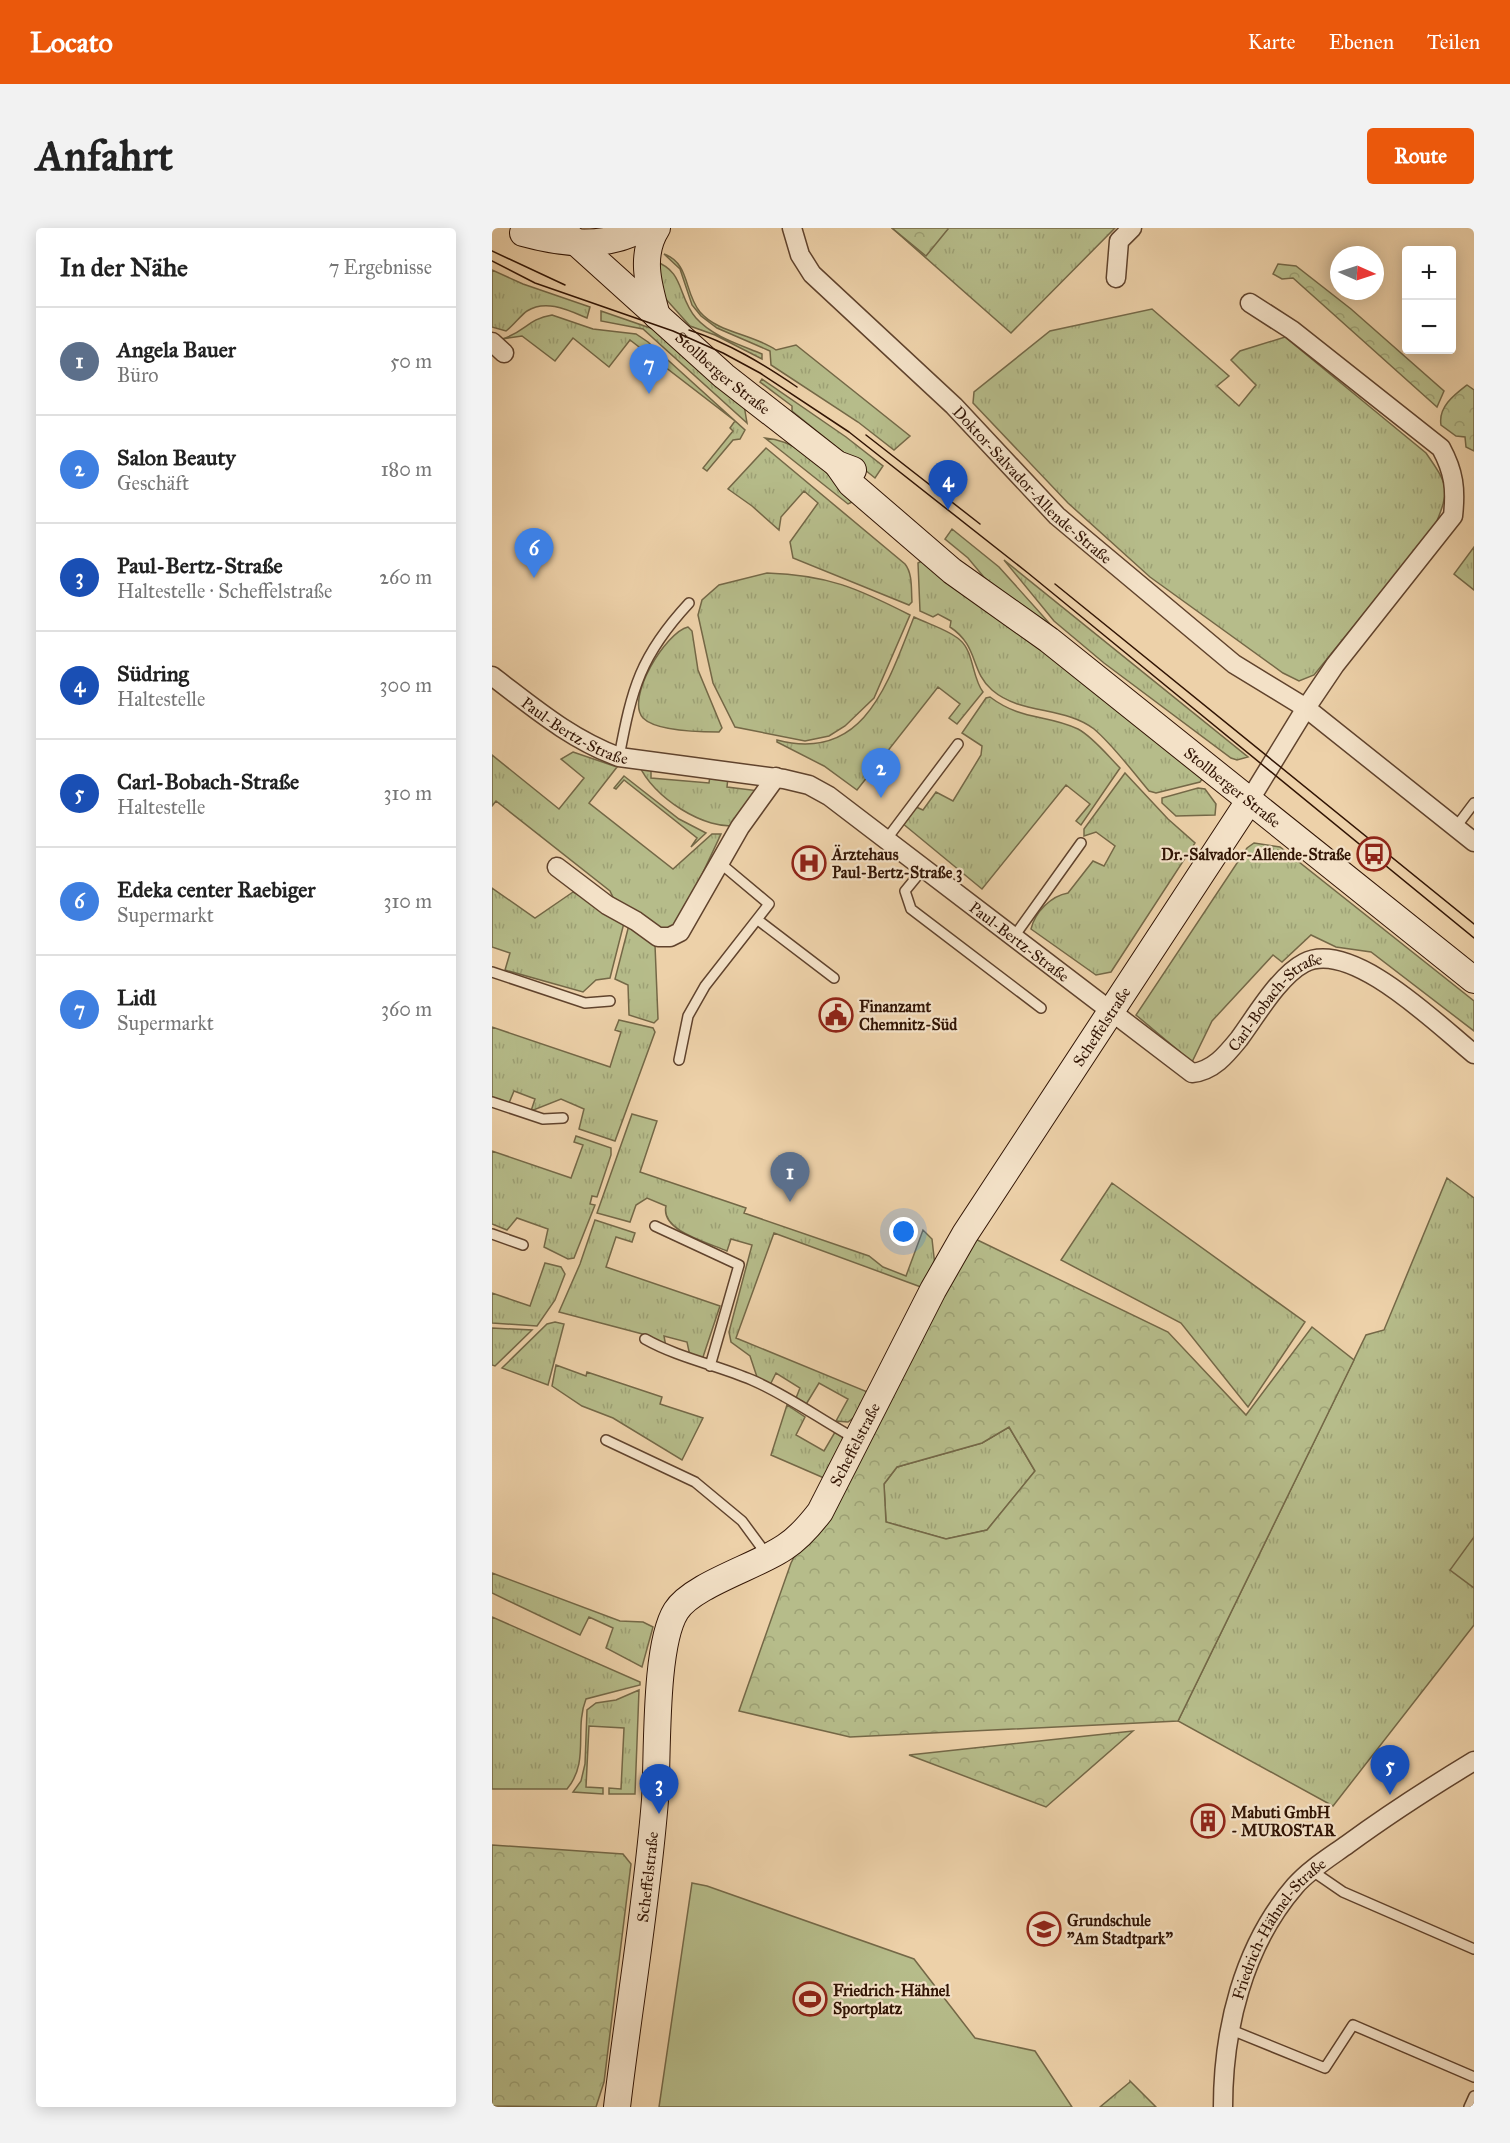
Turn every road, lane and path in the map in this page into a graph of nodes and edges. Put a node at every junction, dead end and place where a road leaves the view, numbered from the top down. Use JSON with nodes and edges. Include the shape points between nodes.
{"nodes":[{"id":1,"x":642,"y":228,"type":"edge"},
{"id":2,"x":657,"y":228,"type":"edge"},
{"id":3,"x":792,"y":228,"type":"edge"},
{"id":4,"x":1132,"y":228,"type":"edge"},
{"id":5,"x":518,"y":230,"type":"edge"},
{"id":6,"x":576,"y":240,"type":"edge"},
{"id":7,"x":1116,"y":278,"type":"dead end"},
{"id":8,"x":1250,"y":303,"type":"dead end"},
{"id":9,"x":657,"y":316,"type":"junction"},
{"id":10,"x":689,"y":603,"type":"dead end"},
{"id":11,"x":492,"y":676,"type":"edge"},
{"id":12,"x":1306,"y":708,"type":"junction"},
{"id":13,"x":958,"y":744,"type":"dead end"},
{"id":14,"x":619,"y":757,"type":"junction"},
{"id":15,"x":776,"y":777,"type":"junction"},
{"id":16,"x":1249,"y":801,"type":"junction"},
{"id":17,"x":1474,"y":803,"type":"edge"},
{"id":18,"x":1456,"y":827,"type":"junction"},
{"id":19,"x":886,"y":840,"type":"junction"},
{"id":20,"x":1474,"y":842,"type":"edge"},
{"id":21,"x":1081,"y":843,"type":"dead end"},
{"id":22,"x":720,"y":863,"type":"junction"},
{"id":23,"x":557,"y":867,"type":"dead end"},
{"id":24,"x":922,"y":868,"type":"junction"},
{"id":25,"x":758,"y":920,"type":"junction"},
{"id":26,"x":1013,"y":938,"type":"junction"},
{"id":27,"x":492,"y":972,"type":"edge"},
{"id":28,"x":834,"y":978,"type":"dead end"},
{"id":29,"x":1474,"y":980,"type":"edge"},
{"id":30,"x":610,"y":1001,"type":"dead end"},
{"id":31,"x":1041,"y":1008,"type":"dead end"},
{"id":32,"x":1111,"y":1012,"type":"junction"},
{"id":33,"x":1474,"y":1054,"type":"edge"},
{"id":34,"x":679,"y":1060,"type":"dead end"},
{"id":35,"x":492,"y":1102,"type":"edge"},
{"id":36,"x":563,"y":1118,"type":"dead end"},
{"id":37,"x":656,"y":1226,"type":"dead end"},
{"id":38,"x":492,"y":1234,"type":"edge"},
{"id":39,"x":523,"y":1245,"type":"dead end"},
{"id":40,"x":645,"y":1339,"type":"dead end"},
{"id":41,"x":710,"y":1366,"type":"junction"},
{"id":42,"x":857,"y":1439,"type":"junction"},
{"id":43,"x":606,"y":1440,"type":"dead end"},
{"id":44,"x":769,"y":1557,"type":"junction"},
{"id":45,"x":1474,"y":1761,"type":"edge"},
{"id":46,"x":1311,"y":1870,"type":"junction"},
{"id":47,"x":1474,"y":1949,"type":"edge"},
{"id":48,"x":1229,"y":2030,"type":"junction"},
{"id":49,"x":1474,"y":2077,"type":"edge"},
{"id":50,"x":1474,"y":2096,"type":"edge"},
{"id":51,"x":617,"y":2107,"type":"edge"},
{"id":52,"x":1223,"y":2107,"type":"edge"},
{"id":53,"x":1469,"y":2107,"type":"edge"}],
"edges":[{"from":1,"to":6,"type":"main road","via":[[608,241]]},
{"from":2,"to":9,"type":"main road","via":[[647,248],[647,267]]},
{"from":3,"to":12,"type":"street","name":"Doktor-Salvador-Allende-Straße","via":[[800,255],[812,274],[954,406],[1057,516],[1234,664]]},
{"from":4,"to":7,"type":"street","via":[[1119,241]]},
{"from":5,"to":6,"type":"main road","via":[[561,242]]},
{"from":6,"to":9,"type":"main road","name":"Stollberger Straße"},
{"from":8,"to":12,"type":"street","via":[[1292,330],[1441,448],[1452,467],[1456,489],[1453,516],[1335,665]]},
{"from":9,"to":16,"type":"main road","name":"Stollberger Straße","via":[[724,376],[837,464],[851,484],[952,571],[1049,640]]},
{"from":10,"to":14,"type":"lane","via":[[666,628],[644,662],[628,707]]},
{"from":11,"to":14,"type":"street","name":"Paul-Bertz-Straße","via":[[564,731]]},
{"from":12,"to":16,"type":"street"},
{"from":12,"to":18,"type":"street","name":"Doktor-Salvador-Allende-Straße"},
{"from":13,"to":19,"type":"lane"},
{"from":14,"to":15,"type":"street","name":"Paul-Bertz-Straße"},
{"from":15,"to":19,"type":"street","name":"Paul-Bertz-Straße","via":[[829,796]]},
{"from":15,"to":22,"type":"street"},
{"from":16,"to":29,"type":"main road","name":"Stollberger Straße"},
{"from":16,"to":32,"type":"main road","name":"Scheffelstraße"},
{"from":17,"to":18,"type":"lane"},
{"from":18,"to":20,"type":"street","name":"Doktor-Salvador-Allende-Straße"},
{"from":19,"to":24,"type":"street","name":"Paul-Bertz-Straße"},
{"from":21,"to":26,"type":"lane"},
{"from":22,"to":23,"type":"street","via":[[680,932],[658,938]]},
{"from":22,"to":25,"type":"lane","via":[[769,904]]},
{"from":24,"to":26,"type":"street","name":"Paul-Bertz-Straße"},
{"from":24,"to":31,"type":"lane","via":[[905,891],[911,909]]},
{"from":25,"to":28,"type":"lane"},
{"from":25,"to":34,"type":"lane","via":[[705,986],[688,1016]]},
{"from":26,"to":32,"type":"street","name":"Paul-Bertz-Straße"},
{"from":27,"to":30,"type":"lane","via":[[585,1003]]},
{"from":32,"to":33,"type":"street","name":"Carl-Bobach-Straße","via":[[1192,1073],[1202,1072],[1230,1050],[1287,975],[1319,957],[1346,960],[1370,972]]},
{"from":32,"to":42,"type":"main road","name":"Scheffelstraße","via":[[965,1234]]},
{"from":35,"to":36,"type":"lane","via":[[543,1119]]},
{"from":37,"to":41,"type":"lane","via":[[739,1264]]},
{"from":38,"to":39,"type":"lane"},
{"from":40,"to":41,"type":"lane"},
{"from":41,"to":42,"type":"lane","via":[[779,1393]]},
{"from":42,"to":44,"type":"main road","name":"Scheffelstraße","via":[[820,1512],[805,1531]]},
{"from":43,"to":44,"type":"lane","via":[[695,1482],[742,1521]]},
{"from":44,"to":51,"type":"main road","name":"Scheffelstraße","via":[[690,1597],[676,1610],[666,1637],[653,1813]]},
{"from":45,"to":46,"type":"street","name":"Friedrich-Hähnel-Straße"},
{"from":46,"to":47,"type":"lane","via":[[1343,1892]]},
{"from":46,"to":48,"type":"street","name":"Friedrich-Hähnel-Straße","via":[[1267,1928],[1238,1991]]},
{"from":48,"to":49,"type":"lane","via":[[1325,2068],[1353,2025]]},
{"from":48,"to":52,"type":"street","name":"Friedrich-Hähnel-Straße"},
{"from":50,"to":53,"type":"lane"}]}
